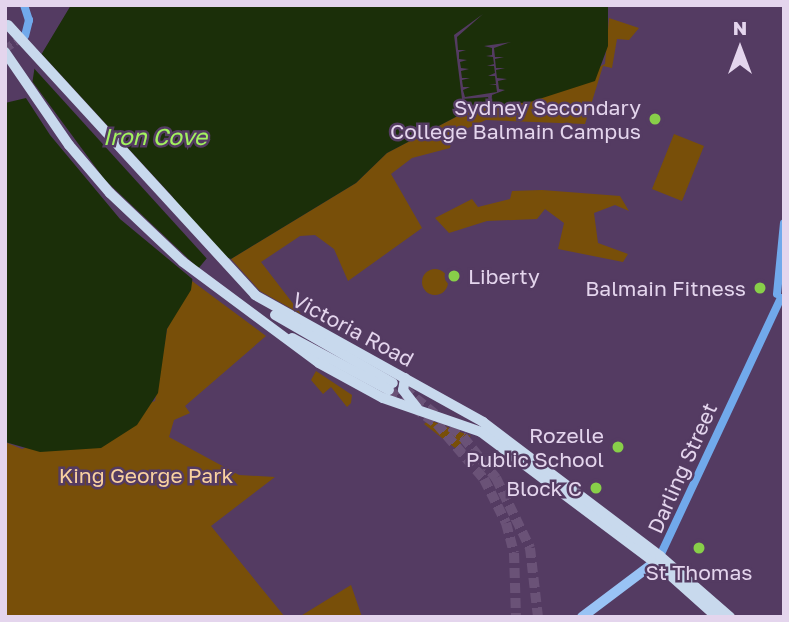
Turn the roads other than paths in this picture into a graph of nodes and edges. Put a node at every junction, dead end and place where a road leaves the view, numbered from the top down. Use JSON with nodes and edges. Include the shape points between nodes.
{"nodes":[{"id":1,"x":24,"y":5,"type":"edge"},
{"id":2,"x":7,"y":24,"type":"edge"},
{"id":3,"x":25,"y":36,"type":"dead end"},
{"id":4,"x":5,"y":52,"type":"edge"},
{"id":5,"x":784,"y":223,"type":"edge"},
{"id":6,"x":256,"y":296,"type":"junction"},
{"id":7,"x":779,"y":299,"type":"edge"},
{"id":8,"x":248,"y":309,"type":"junction"},
{"id":9,"x":405,"y":378,"type":"junction"},
{"id":10,"x":416,"y":408,"type":"junction"},
{"id":11,"x":552,"y":480,"type":"junction"},
{"id":12,"x":658,"y":559,"type":"junction"},
{"id":13,"x":582,"y":617,"type":"edge"},
{"id":14,"x":717,"y":617,"type":"edge"},
{"id":15,"x":730,"y":617,"type":"edge"}],
"edges":[{"from":1,"to":3,"type":"street","via":[[29,20]]},
{"from":2,"to":6,"type":"highway","name":"Victoria Road","bridge":true},
{"from":4,"to":8,"type":"highway","name":"Victoria Road","via":[[49,120],[110,193],[183,262]]},
{"from":5,"to":7,"type":"street","name":"Darling Street"},
{"from":6,"to":8,"type":"highway","via":[[301,334],[391,386]]},
{"from":6,"to":9,"type":"highway","name":"Victoria Road"},
{"from":7,"to":12,"type":"street","name":"Darling Street"},
{"from":8,"to":10,"type":"highway","name":"Victoria Road","via":[[318,363],[373,394]]},
{"from":9,"to":10,"type":"highway","via":[[403,390]]},
{"from":9,"to":11,"type":"highway","name":"Victoria Road","via":[[476,418]]},
{"from":10,"to":11,"type":"highway","name":"Victoria Road","via":[[472,426]]},
{"from":11,"to":12,"type":"highway","name":"Victoria Road"},
{"from":12,"to":13,"type":"main road","name":"Darling Street"},
{"from":12,"to":14,"type":"highway","name":"Victoria Road"},
{"from":12,"to":15,"type":"highway","name":"Victoria Road"}]}
